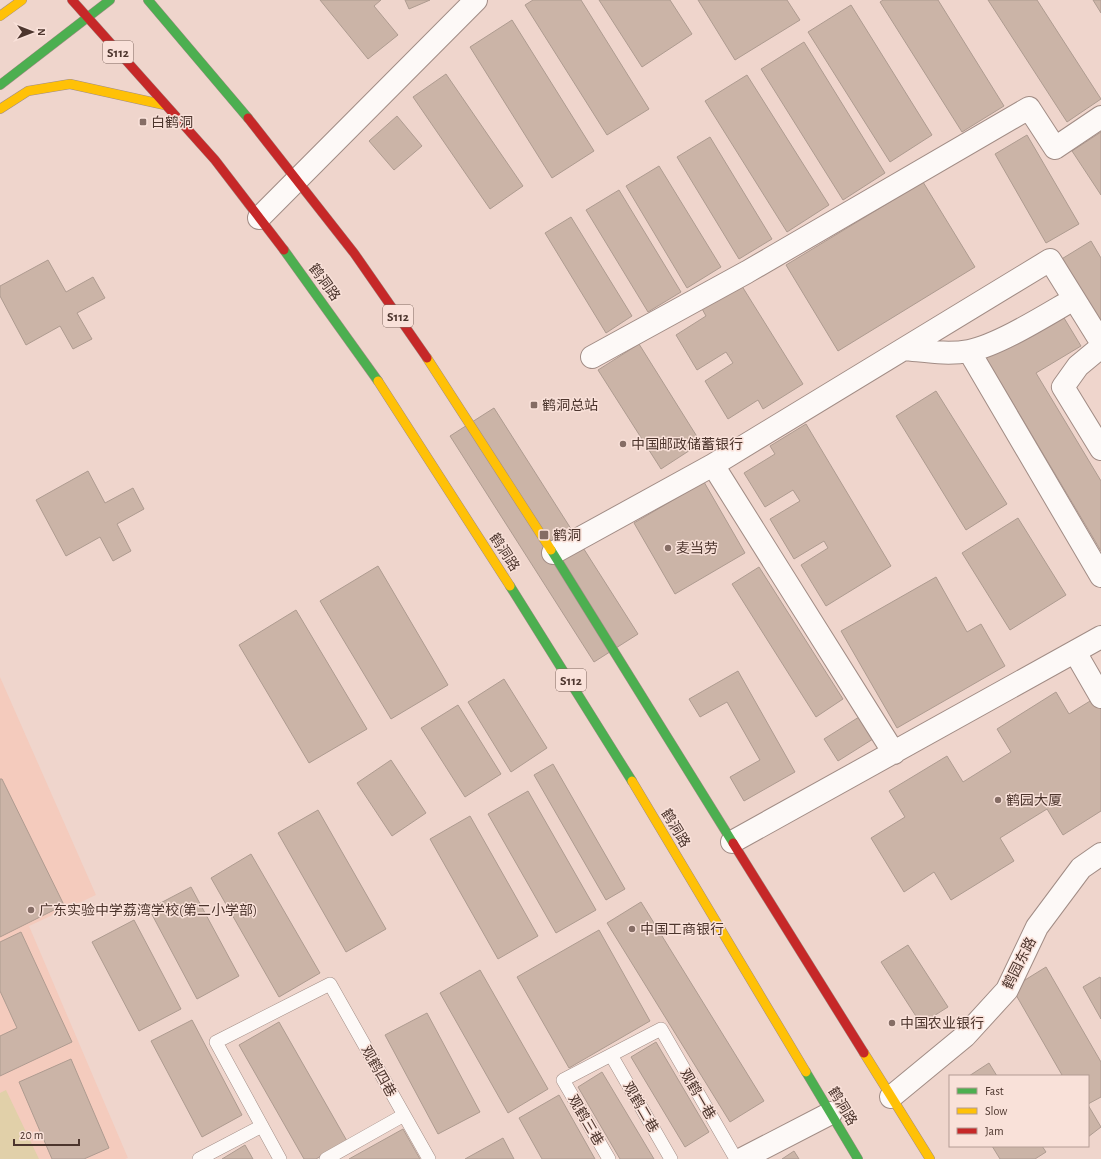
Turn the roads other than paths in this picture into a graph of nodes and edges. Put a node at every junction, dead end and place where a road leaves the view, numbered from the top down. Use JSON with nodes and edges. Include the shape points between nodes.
{"nodes":[{"id":1,"x":22,"y":0,"type":"edge"},
{"id":2,"x":72,"y":0,"type":"edge"},
{"id":3,"x":110,"y":0,"type":"edge"},
{"id":4,"x":148,"y":0,"type":"edge"},
{"id":5,"x":476,"y":0,"type":"edge"},
{"id":6,"x":0,"y":16,"type":"edge"},
{"id":7,"x":89,"y":18,"type":"junction"},
{"id":8,"x":0,"y":85,"type":"edge"},
{"id":9,"x":164,"y":105,"type":"junction"},
{"id":10,"x":0,"y":109,"type":"edge"},
{"id":11,"x":1101,"y":118,"type":"edge"},
{"id":12,"x":297,"y":181,"type":"junction"},
{"id":13,"x":259,"y":218,"type":"junction"},
{"id":14,"x":1074,"y":299,"type":"junction"},
{"id":15,"x":1101,"y":342,"type":"edge"},
{"id":16,"x":1101,"y":347,"type":"edge"},
{"id":17,"x":904,"y":349,"type":"junction"},
{"id":18,"x":970,"y":351,"type":"junction"},
{"id":19,"x":592,"y":357,"type":"dead end"},
{"id":20,"x":1101,"y":449,"type":"edge"},
{"id":21,"x":713,"y":465,"type":"junction"},
{"id":22,"x":553,"y":553,"type":"junction"},
{"id":23,"x":1101,"y":576,"type":"edge"},
{"id":24,"x":1101,"y":638,"type":"edge"},
{"id":25,"x":1075,"y":652,"type":"junction"},
{"id":26,"x":1101,"y":697,"type":"edge"},
{"id":27,"x":894,"y":752,"type":"junction"},
{"id":28,"x":732,"y":842,"type":"junction"},
{"id":29,"x":1101,"y":854,"type":"edge"},
{"id":30,"x":611,"y":1055,"type":"junction"},
{"id":31,"x":892,"y":1097,"type":"junction"},
{"id":32,"x":831,"y":1113,"type":"junction"},
{"id":33,"x":404,"y":1115,"type":"junction"},
{"id":34,"x":262,"y":1126,"type":"junction"},
{"id":35,"x":199,"y":1159,"type":"edge"},
{"id":36,"x":280,"y":1159,"type":"edge"},
{"id":37,"x":326,"y":1159,"type":"edge"},
{"id":38,"x":429,"y":1159,"type":"edge"},
{"id":39,"x":609,"y":1159,"type":"edge"},
{"id":40,"x":671,"y":1159,"type":"edge"},
{"id":41,"x":736,"y":1159,"type":"edge"},
{"id":42,"x":742,"y":1159,"type":"edge"},
{"id":43,"x":858,"y":1159,"type":"edge"},
{"id":44,"x":930,"y":1159,"type":"edge"}],
"edges":[{"from":1,"to":6,"type":"main road"},
{"from":2,"to":7,"type":"main road","name":"鹤洞路","number":"S112"},
{"from":3,"to":7,"type":"main road"},
{"from":4,"to":12,"type":"main road","number":"S112","via":[[213,75]]},
{"from":5,"to":12,"type":"street"},
{"from":7,"to":8,"type":"main road"},
{"from":7,"to":9,"type":"main road","name":"鹤洞路","number":"S112"},
{"from":9,"to":10,"type":"main road","via":[[70,84],[28,91]]},
{"from":9,"to":13,"type":"main road","name":"鹤洞路","number":"S112","via":[[215,160]]},
{"from":11,"to":19,"type":"street","via":[[1055,148],[1029,108],[747,272]]},
{"from":12,"to":13,"type":"street"},
{"from":12,"to":22,"type":"main road","number":"S112","via":[[381,292],[464,414]]},
{"from":13,"to":32,"type":"main road","name":"鹤洞路","number":"S112","via":[[372,372],[524,607],[597,722]]},
{"from":14,"to":15,"type":"street"},
{"from":14,"to":17,"type":"street","via":[[1050,260]]},
{"from":14,"to":18,"type":"street","via":[[993,343]]},
{"from":16,"to":20,"type":"street","via":[[1078,366],[1063,388]]},
{"from":17,"to":18,"type":"street","via":[[942,353]]},
{"from":17,"to":21,"type":"street"},
{"from":18,"to":23,"type":"street"},
{"from":21,"to":22,"type":"street"},
{"from":21,"to":27,"type":"street"},
{"from":22,"to":28,"type":"main road","number":"S112"},
{"from":24,"to":25,"type":"street"},
{"from":25,"to":26,"type":"street"},
{"from":25,"to":27,"type":"street"},
{"from":27,"to":28,"type":"street"},
{"from":28,"to":31,"type":"main road","number":"S112"},
{"from":29,"to":31,"type":"street","name":"鹤园东路","via":[[1082,868],[1037,927],[1007,990],[965,1036]]},
{"from":30,"to":39,"type":"lane","name":"观鹤三巷","via":[[563,1080]]},
{"from":30,"to":40,"type":"lane","name":"观鹤二巷"},
{"from":30,"to":41,"type":"lane","name":"观鹤一巷","via":[[661,1029]]},
{"from":31,"to":44,"type":"main road","number":"S112"},
{"from":32,"to":42,"type":"street"},
{"from":32,"to":43,"type":"main road","name":"鹤洞路","number":"S112"},
{"from":33,"to":34,"type":"lane","name":"观鹤四巷","via":[[330,984],[216,1042]]},
{"from":33,"to":37,"type":"lane"},
{"from":33,"to":38,"type":"lane","name":"观鹤四巷"},
{"from":34,"to":35,"type":"lane"},
{"from":34,"to":36,"type":"lane"}]}
